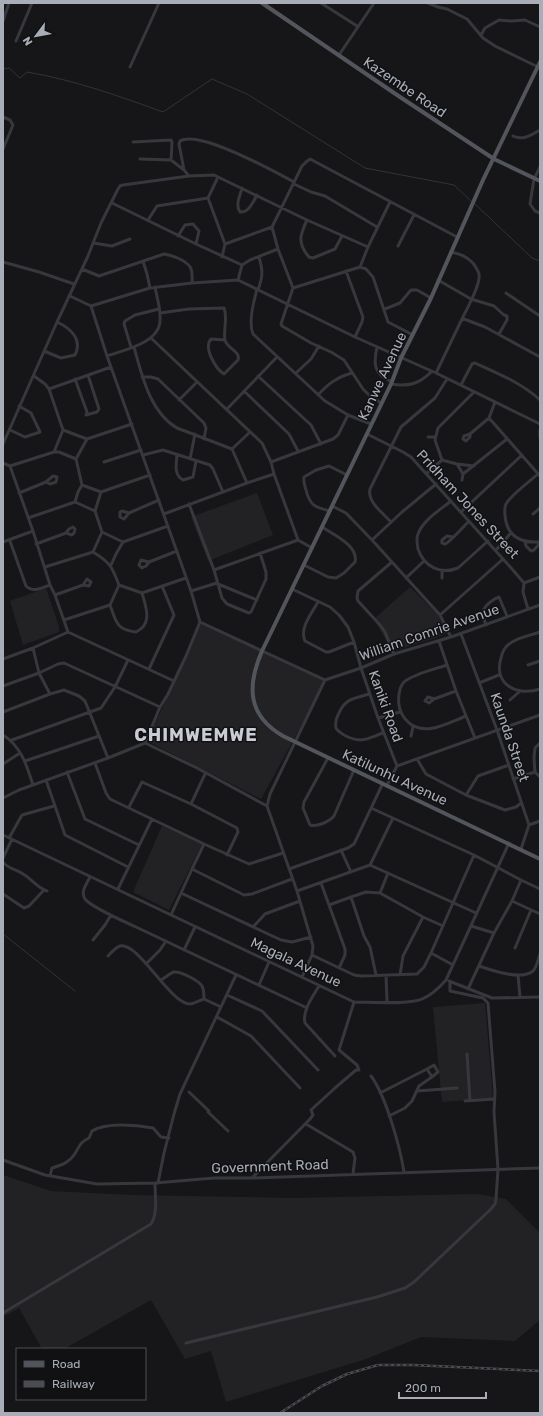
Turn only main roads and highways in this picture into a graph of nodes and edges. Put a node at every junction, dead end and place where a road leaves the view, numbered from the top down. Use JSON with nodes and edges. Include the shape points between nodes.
{"nodes":[{"id":1,"x":262,"y":3,"type":"edge"},
{"id":2,"x":540,"y":62,"type":"edge"},
{"id":3,"x":494,"y":159,"type":"junction"},
{"id":4,"x":540,"y":181,"type":"edge"},
{"id":5,"x":254,"y":702,"type":"joint"},
{"id":6,"x":540,"y":859,"type":"edge"}],
"edges":[{"from":1,"to":3,"type":"main road","name":"Kazembe Road"},
{"from":2,"to":3,"type":"main road","name":"Kanwe Avenue"},
{"from":3,"to":4,"type":"main road","name":"Kazembe Road"},
{"from":3,"to":5,"type":"main road","name":"Kanwe Avenue","via":[[367,434],[262,651],[254,673]]},
{"from":5,"to":6,"type":"main road","name":"Katilunhu Avenue","via":[[264,722],[295,743]]}]}
